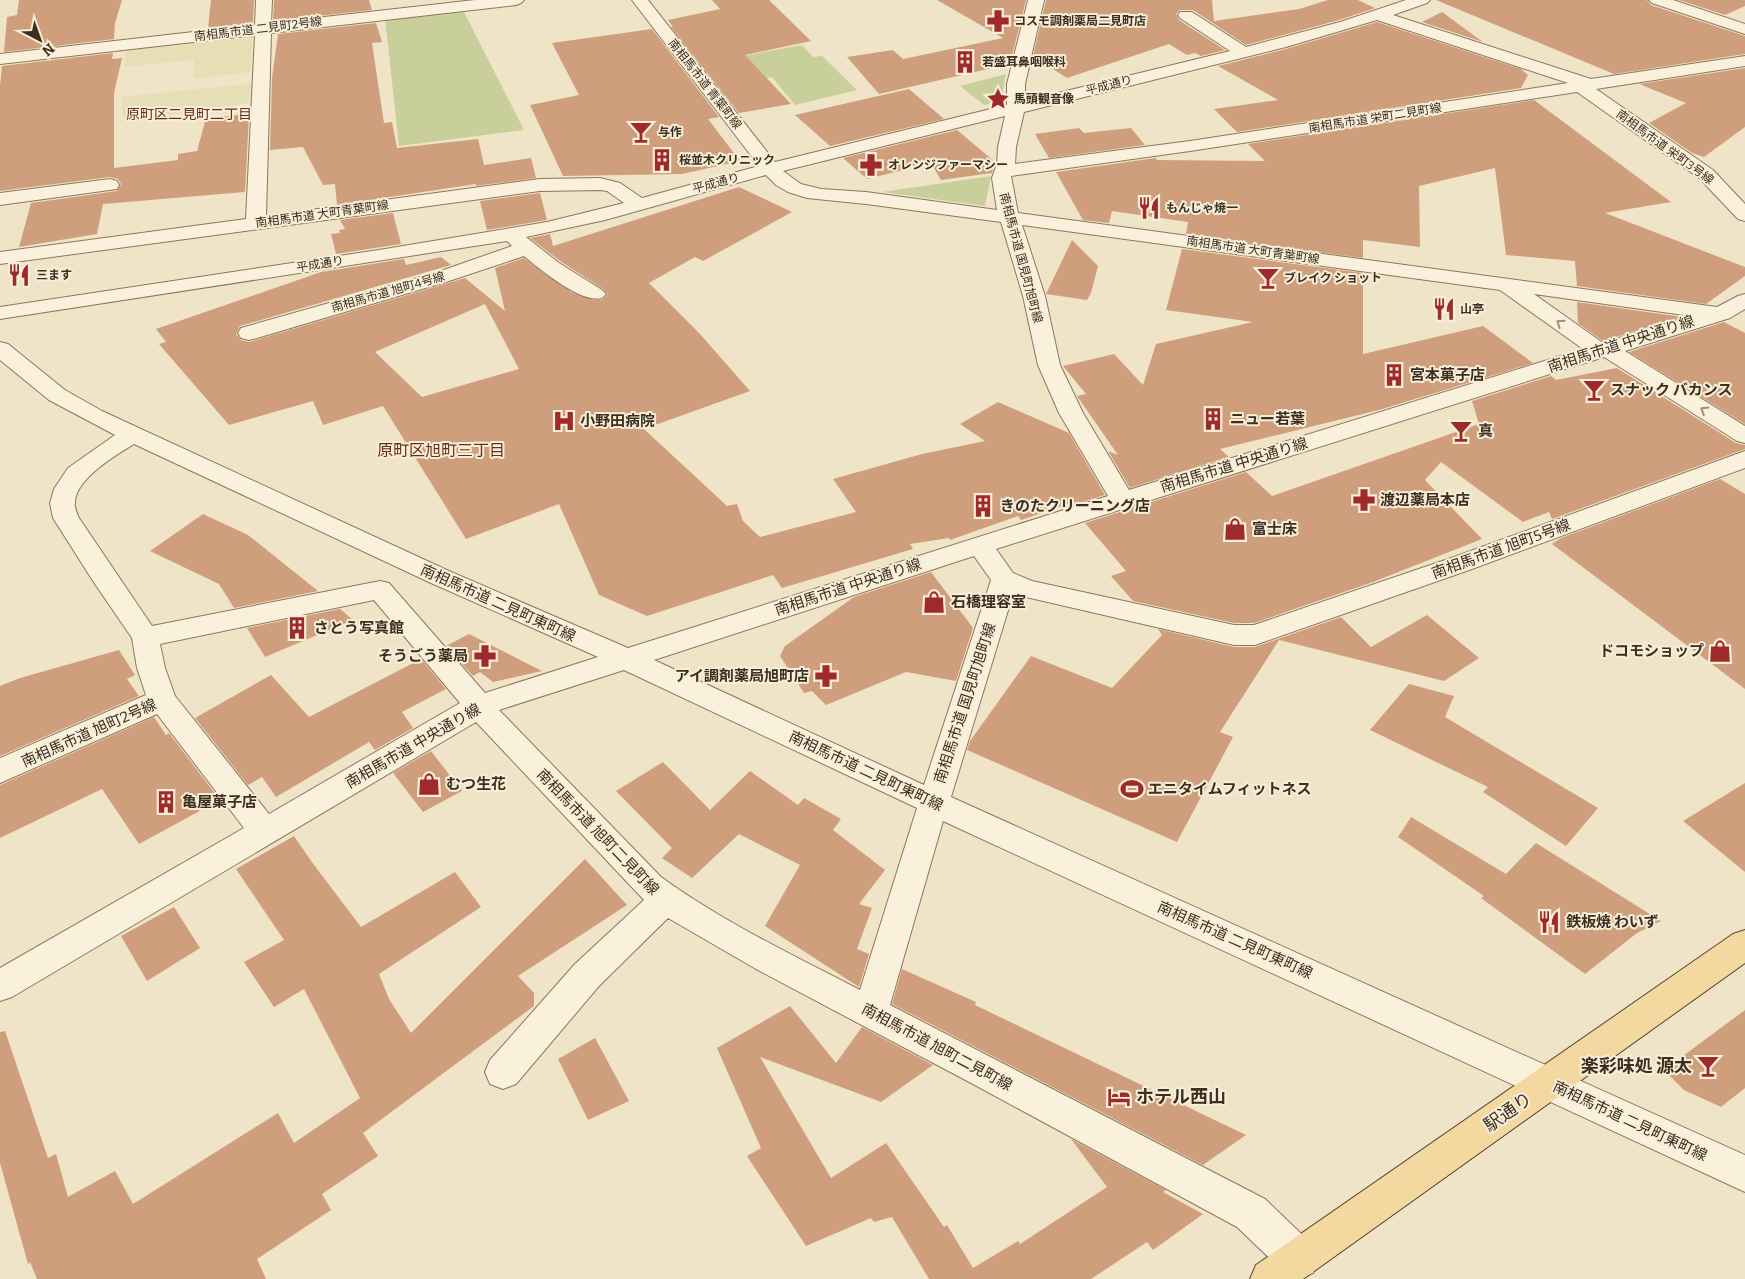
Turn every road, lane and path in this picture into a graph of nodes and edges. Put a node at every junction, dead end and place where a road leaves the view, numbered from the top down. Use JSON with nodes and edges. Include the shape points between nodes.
{"nodes":[{"id":1,"x":264,"y":0,"type":"edge"},
{"id":2,"x":516,"y":0,"type":"edge"},
{"id":3,"x":640,"y":0,"type":"edge"},
{"id":4,"x":1036,"y":0,"type":"edge"},
{"id":5,"x":1422,"y":0,"type":"edge"},
{"id":6,"x":1658,"y":0,"type":"edge"},
{"id":7,"x":1186,"y":14,"type":"dead end"},
{"id":8,"x":1378,"y":14,"type":"junction"},
{"id":9,"x":264,"y":28,"type":"junction"},
{"id":10,"x":1745,"y":28,"type":"edge"},
{"id":11,"x":1745,"y":44,"type":"edge"},
{"id":12,"x":1243,"y":53,"type":"junction"},
{"id":13,"x":0,"y":59,"type":"edge"},
{"id":14,"x":1745,"y":61,"type":"edge"},
{"id":15,"x":1719,"y":65,"type":"junction"},
{"id":16,"x":1690,"y":69,"type":"junction"},
{"id":17,"x":1745,"y":77,"type":"edge"},
{"id":18,"x":1584,"y":85,"type":"junction"},
{"id":19,"x":1016,"y":108,"type":"junction"},
{"id":20,"x":768,"y":169,"type":"junction"},
{"id":21,"x":1004,"y":171,"type":"junction"},
{"id":22,"x":110,"y":185,"type":"dead end"},
{"id":23,"x":0,"y":200,"type":"edge"},
{"id":24,"x":639,"y":204,"type":"junction"},
{"id":25,"x":1745,"y":215,"type":"edge"},
{"id":26,"x":1010,"y":218,"type":"junction"},
{"id":27,"x":256,"y":223,"type":"junction"},
{"id":28,"x":518,"y":242,"type":"junction"},
{"id":29,"x":0,"y":258,"type":"edge"},
{"id":30,"x":1505,"y":284,"type":"junction"},
{"id":31,"x":595,"y":294,"type":"dead end"},
{"id":32,"x":1745,"y":300,"type":"edge"},
{"id":33,"x":0,"y":313,"type":"edge"},
{"id":34,"x":1734,"y":314,"type":"edge"},
{"id":35,"x":249,"y":333,"type":"dead end"},
{"id":36,"x":0,"y":349,"type":"edge"},
{"id":37,"x":1603,"y":350,"type":"junction"},
{"id":38,"x":134,"y":434,"type":"junction"},
{"id":39,"x":1745,"y":436,"type":"edge"},
{"id":40,"x":1745,"y":459,"type":"edge"},
{"id":41,"x":1123,"y":500,"type":"junction"},
{"id":42,"x":980,"y":545,"type":"junction"},
{"id":43,"x":416,"y":566,"type":"junction"},
{"id":44,"x":1004,"y":579,"type":"junction"},
{"id":45,"x":380,"y":590,"type":"junction"},
{"id":46,"x":145,"y":636,"type":"junction"},
{"id":47,"x":627,"y":659,"type":"junction"},
{"id":48,"x":162,"y":700,"type":"junction"},
{"id":49,"x":478,"y":706,"type":"junction"},
{"id":50,"x":0,"y":771,"type":"edge"},
{"id":51,"x":934,"y":803,"type":"junction"},
{"id":52,"x":265,"y":832,"type":"junction"},
{"id":53,"x":666,"y":900,"type":"junction"},
{"id":54,"x":1745,"y":944,"type":"edge"},
{"id":55,"x":0,"y":986,"type":"edge"},
{"id":56,"x":871,"y":1012,"type":"junction"},
{"id":57,"x":503,"y":1072,"type":"dead end"},
{"id":58,"x":1549,"y":1083,"type":"junction"},
{"id":59,"x":1745,"y":1174,"type":"edge"},
{"id":60,"x":1298,"y":1259,"type":"junction"},
{"id":61,"x":1270,"y":1279,"type":"edge"}],
"edges":[{"from":1,"to":9,"type":"street"},
{"from":2,"to":9,"type":"street","name":"南相馬市道 二見町2号線"},
{"from":3,"to":20,"type":"street","name":"南相馬市道 青葉町線","via":[[763,158]]},
{"from":4,"to":19,"type":"street","name":"南相馬市道 国見町旭町線","via":[[1016,84]]},
{"from":5,"to":8,"type":"street","name":"平成通り"},
{"from":6,"to":10,"type":"street"},
{"from":7,"to":12,"type":"street"},
{"from":8,"to":12,"type":"street","name":"平成通り"},
{"from":8,"to":18,"type":"street"},
{"from":9,"to":13,"type":"street","name":"南相馬市道 二見町2号線"},
{"from":9,"to":27,"type":"street"},
{"from":11,"to":16,"type":"street"},
{"from":12,"to":19,"type":"street","name":"平成通り"},
{"from":14,"to":15,"type":"street","name":"南相馬市道 栄町二見町線"},
{"from":15,"to":16,"type":"street","name":"南相馬市道 栄町二見町線"},
{"from":15,"to":17,"type":"street"},
{"from":16,"to":18,"type":"street","name":"南相馬市道 栄町二見町線"},
{"from":18,"to":21,"type":"street","name":"南相馬市道 栄町二見町線","via":[[1198,145]]},
{"from":18,"to":25,"type":"street","name":"南相馬市道 栄町3号線","via":[[1706,174]]},
{"from":19,"to":20,"type":"street","name":"平成通り"},
{"from":19,"to":21,"type":"street","name":"南相馬市道 国見町旭町線"},
{"from":20,"to":24,"type":"street","name":"平成通り"},
{"from":20,"to":26,"type":"street","name":"南相馬市道 大町青葉町線","via":[[804,193],[866,198]]},
{"from":21,"to":26,"type":"street","name":"南相馬市道 国見町旭町線","via":[[1001,178]]},
{"from":22,"to":23,"type":"street"},
{"from":24,"to":27,"type":"street","name":"南相馬市道 大町青葉町線","via":[[613,187],[585,183],[555,184]]},
{"from":24,"to":28,"type":"street","name":"平成通り"},
{"from":26,"to":30,"type":"street","name":"南相馬市道 大町青葉町線"},
{"from":26,"to":41,"type":"street","name":"南相馬市道 国見町旭町線","via":[[1055,380],[1070,413]]},
{"from":27,"to":29,"type":"street","name":"南相馬市道 大町青葉町線"},
{"from":28,"to":31,"type":"street","via":[[567,279]]},
{"from":28,"to":33,"type":"street","name":"平成通り"},
{"from":28,"to":35,"type":"street","name":"南相馬市道 旭町4号線","via":[[442,277]]},
{"from":30,"to":34,"type":"street","name":"南相馬市道 大町青葉町線"},
{"from":37,"to":30,"type":"street","one_way":true},
{"from":32,"to":34,"type":"street","name":"南相馬市道 中央通り線"},
{"from":34,"to":37,"type":"street","name":"南相馬市道 中央通り線"},
{"from":36,"to":38,"type":"street","name":"南相馬市道 二見町東町線","via":[[74,406]]},
{"from":39,"to":37,"type":"street","one_way":true},
{"from":37,"to":41,"type":"street","name":"南相馬市道 中央通り線"},
{"from":38,"to":43,"type":"street","name":"南相馬市道 二見町東町線"},
{"from":38,"to":46,"type":"street","via":[[77,474],[66,489],[62,503],[66,518]]},
{"from":40,"to":44,"type":"street","name":"南相馬市道 旭町5号線","via":[[1255,635],[1234,635],[1097,606],[1026,589]]},
{"from":41,"to":42,"type":"street","name":"南相馬市道 中央通り線"},
{"from":42,"to":44,"type":"street"},
{"from":42,"to":47,"type":"street","name":"南相馬市道 中央通り線"},
{"from":43,"to":45,"type":"street"},
{"from":43,"to":47,"type":"street","name":"南相馬市道 二見町東町線"},
{"from":44,"to":51,"type":"street","name":"南相馬市道 国見町旭町線"},
{"from":45,"to":46,"type":"street"},
{"from":45,"to":49,"type":"street","name":"南相馬市道 旭町二見町線"},
{"from":46,"to":48,"type":"street"},
{"from":47,"to":49,"type":"street","name":"南相馬市道 中央通り線"},
{"from":47,"to":51,"type":"street","name":"南相馬市道 二見町東町線"},
{"from":48,"to":50,"type":"street","name":"南相馬市道 旭町2号線"},
{"from":48,"to":52,"type":"street","name":"南相馬市道 旭町2号線"},
{"from":49,"to":52,"type":"street","name":"南相馬市道 中央通り線"},
{"from":49,"to":53,"type":"street","name":"南相馬市道 旭町二見町線"},
{"from":51,"to":56,"type":"street","name":"南相馬市道 国見町旭町線"},
{"from":51,"to":58,"type":"street","name":"南相馬市道 二見町東町線"},
{"from":52,"to":55,"type":"street","name":"南相馬市道 中央通り線"},
{"from":53,"to":56,"type":"street","name":"南相馬市道 旭町二見町線","via":[[768,959]]},
{"from":53,"to":57,"type":"street","via":[[587,975]]},
{"from":54,"to":58,"type":"main road","name":"駅通り"},
{"from":56,"to":60,"type":"street","name":"南相馬市道 旭町二見町線","via":[[1251,1213]]},
{"from":58,"to":59,"type":"street","name":"南相馬市道 二見町東町線"},
{"from":58,"to":60,"type":"main road","name":"駅通り"},
{"from":60,"to":61,"type":"main road","name":"駅通り"}]}
